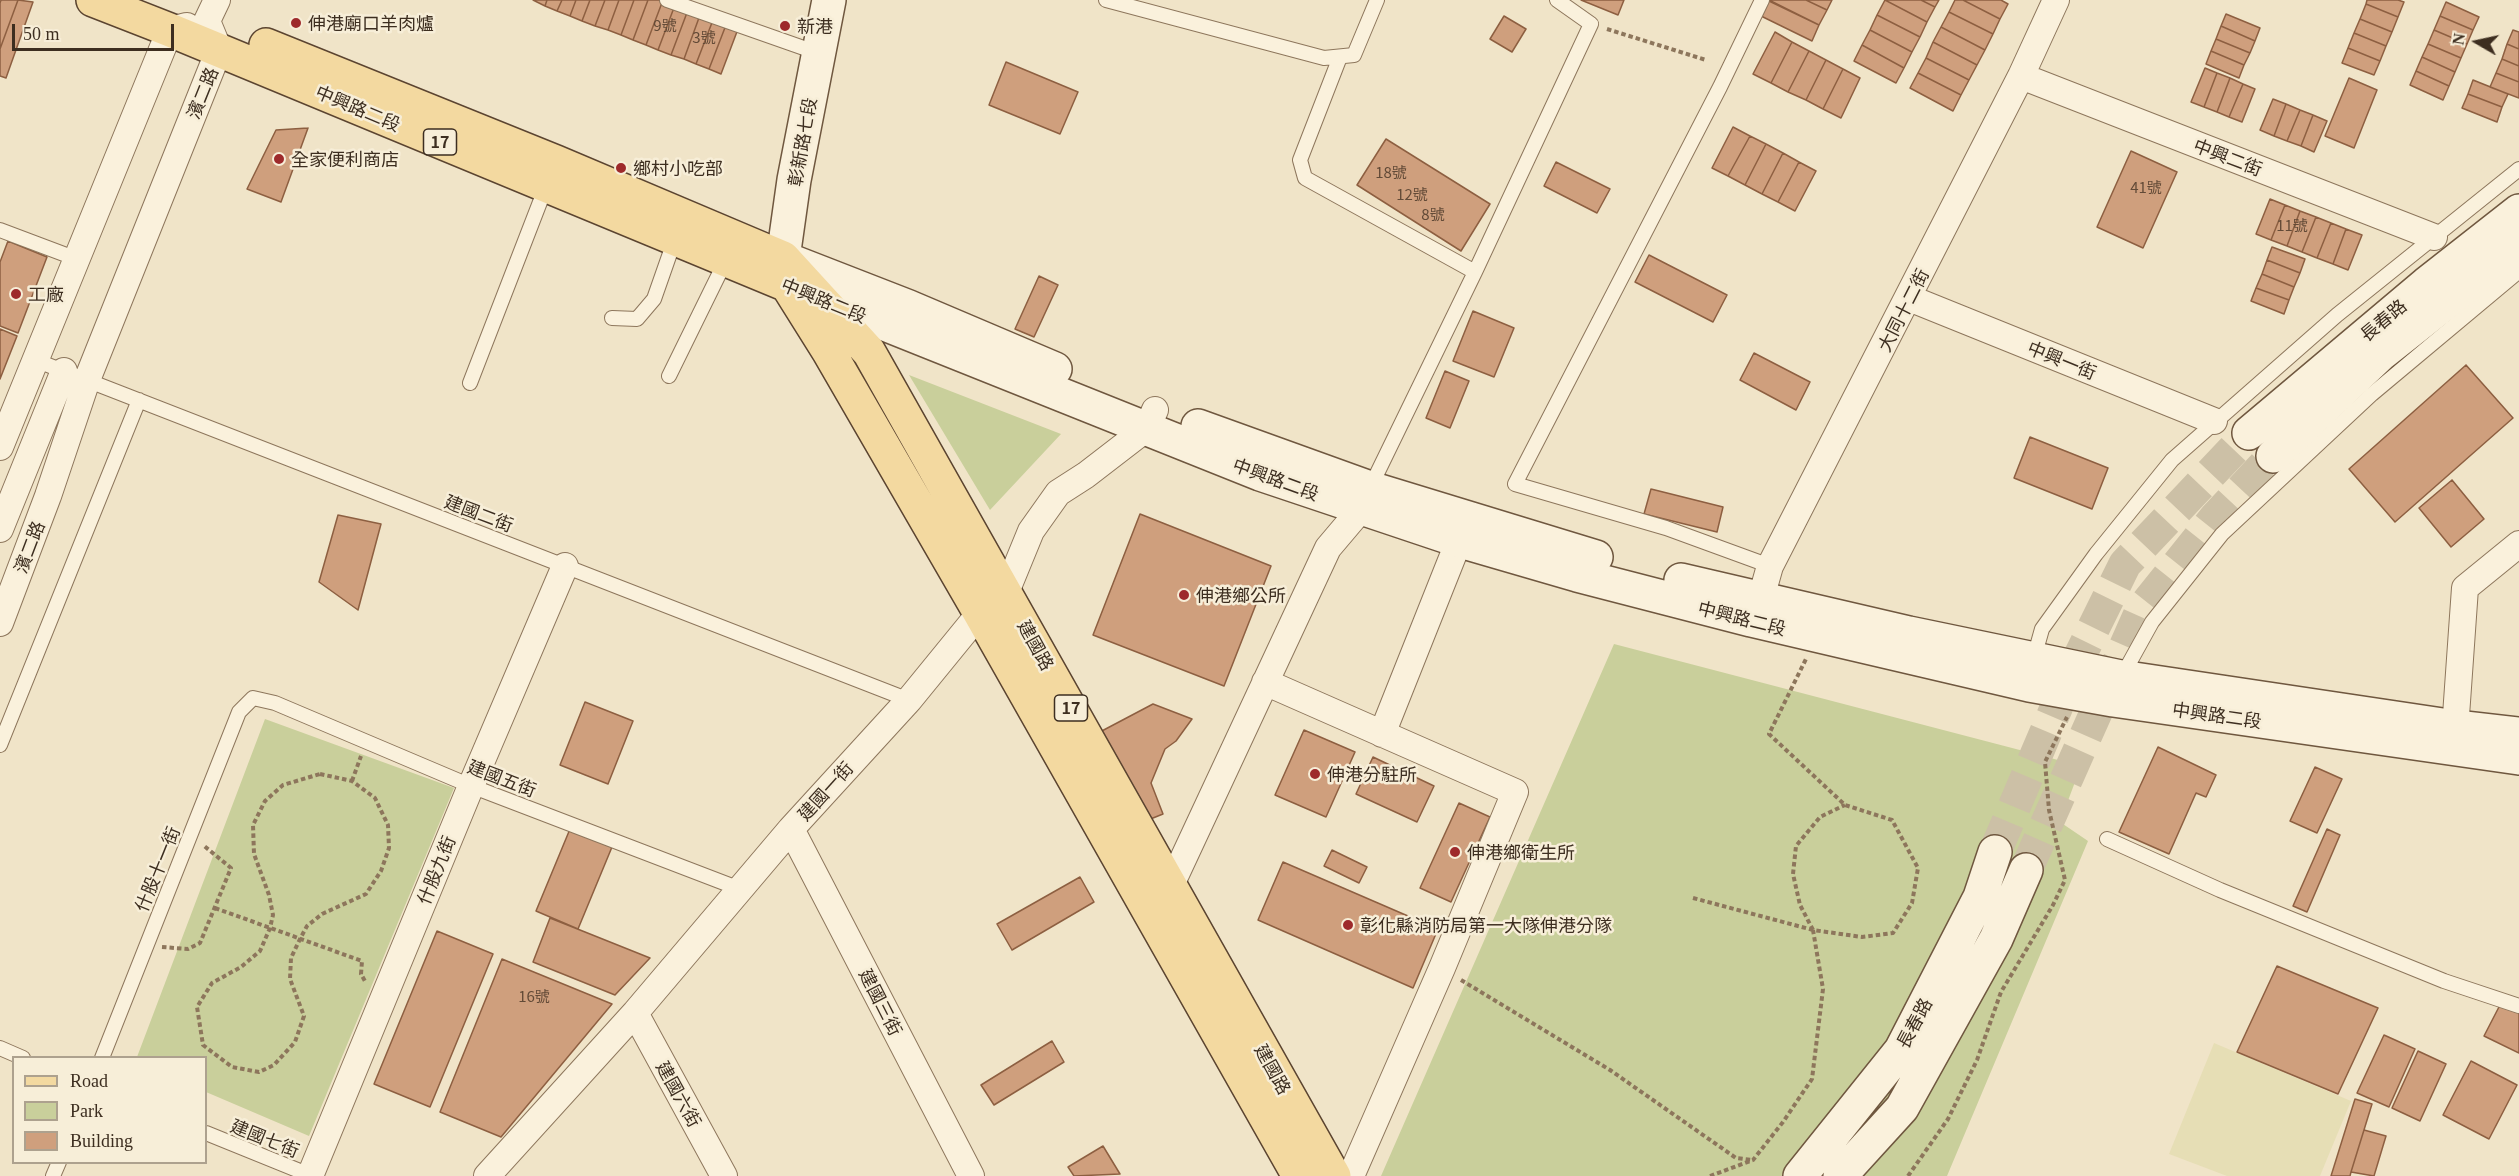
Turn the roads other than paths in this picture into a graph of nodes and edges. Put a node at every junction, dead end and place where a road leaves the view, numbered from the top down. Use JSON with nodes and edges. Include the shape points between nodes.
{"nodes":[{"id":1,"x":93,"y":0,"type":"edge"},
{"id":2,"x":154,"y":0,"type":"edge"},
{"id":3,"x":667,"y":0,"type":"edge"},
{"id":4,"x":828,"y":0,"type":"edge"},
{"id":5,"x":1106,"y":0,"type":"edge"},
{"id":6,"x":1377,"y":0,"type":"edge"},
{"id":7,"x":1557,"y":0,"type":"edge"},
{"id":8,"x":1762,"y":0,"type":"edge"},
{"id":9,"x":2056,"y":0,"type":"edge"},
{"id":10,"x":214,"y":24,"type":"edge"},
{"id":11,"x":170,"y":30,"type":"junction"},
{"id":12,"x":818,"y":53,"type":"junction"},
{"id":13,"x":1340,"y":57,"type":"junction"},
{"id":14,"x":2021,"y":76,"type":"junction"},
{"id":15,"x":2519,"y":169,"type":"edge"},
{"id":16,"x":552,"y":174,"type":"junction"},
{"id":17,"x":2519,"y":212,"type":"edge"},
{"id":18,"x":0,"y":230,"type":"edge"},
{"id":19,"x":2434,"y":237,"type":"junction"},
{"id":20,"x":675,"y":239,"type":"junction"},
{"id":21,"x":2519,"y":245,"type":"edge"},
{"id":22,"x":76,"y":259,"type":"junction"},
{"id":23,"x":726,"y":260,"type":"junction"},
{"id":24,"x":2519,"y":271,"type":"edge"},
{"id":25,"x":785,"y":272,"type":"junction"},
{"id":26,"x":1475,"y":272,"type":"junction"},
{"id":27,"x":819,"y":298,"type":"junction"},
{"id":28,"x":1909,"y":298,"type":"junction"},
{"id":29,"x":612,"y":318,"type":"dead end"},
{"id":30,"x":35,"y":360,"type":"junction"},
{"id":31,"x":76,"y":376,"type":"junction"},
{"id":32,"x":669,"y":376,"type":"dead end"},
{"id":33,"x":470,"y":383,"type":"dead end"},
{"id":34,"x":139,"y":400,"type":"junction"},
{"id":35,"x":1151,"y":419,"type":"junction"},
{"id":36,"x":2214,"y":421,"type":"junction"},
{"id":37,"x":2249,"y":433,"type":"tunnel mouth"},
{"id":38,"x":0,"y":447,"type":"edge"},
{"id":39,"x":2273,"y":456,"type":"tunnel mouth"},
{"id":40,"x":1366,"y":498,"type":"junction"},
{"id":41,"x":0,"y":529,"type":"edge"},
{"id":42,"x":1464,"y":529,"type":"junction"},
{"id":43,"x":2519,"y":544,"type":"edge"},
{"id":44,"x":565,"y":566,"type":"junction"},
{"id":45,"x":1770,"y":566,"type":"junction"},
{"id":46,"x":1006,"y":592,"type":"junction"},
{"id":47,"x":1756,"y":609,"type":"junction"},
{"id":48,"x":980,"y":614,"type":"junction"},
{"id":49,"x":0,"y":622,"type":"edge"},
{"id":50,"x":2031,"y":672,"type":"junction"},
{"id":51,"x":1265,"y":682,"type":"junction"},
{"id":52,"x":2117,"y":688,"type":"junction"},
{"id":53,"x":252,"y":698,"type":"joint"},
{"id":54,"x":909,"y":700,"type":"junction"},
{"id":55,"x":1382,"y":734,"type":"junction"},
{"id":56,"x":2519,"y":734,"type":"edge"},
{"id":57,"x":2455,"y":739,"type":"junction"},
{"id":58,"x":0,"y":745,"type":"edge"},
{"id":59,"x":2519,"y":758,"type":"edge"},
{"id":60,"x":471,"y":786,"type":"junction"},
{"id":61,"x":791,"y":829,"type":"junction"},
{"id":62,"x":2107,"y":839,"type":"dead end"},
{"id":63,"x":1995,"y":852,"type":"tunnel mouth"},
{"id":64,"x":2026,"y":870,"type":"tunnel mouth"},
{"id":65,"x":1170,"y":887,"type":"junction"},
{"id":66,"x":740,"y":889,"type":"junction"},
{"id":67,"x":2519,"y":1006,"type":"edge"},
{"id":68,"x":634,"y":1013,"type":"junction"},
{"id":69,"x":0,"y":1048,"type":"edge"},
{"id":70,"x":18,"y":1056,"type":"edge"},
{"id":71,"x":103,"y":1056,"type":"edge"},
{"id":72,"x":207,"y":1133,"type":"edge"},
{"id":73,"x":311,"y":1176,"type":"edge"},
{"id":74,"x":487,"y":1176,"type":"edge"},
{"id":75,"x":724,"y":1176,"type":"edge"},
{"id":76,"x":971,"y":1176,"type":"edge"},
{"id":77,"x":1299,"y":1176,"type":"edge"},
{"id":78,"x":1334,"y":1176,"type":"edge"},
{"id":79,"x":1351,"y":1176,"type":"edge"},
{"id":80,"x":1800,"y":1176,"type":"edge"},
{"id":81,"x":1840,"y":1176,"type":"edge"}],
"edges":[{"from":1,"to":11,"type":"main road","name":"中興路二段","number":"17"},
{"from":2,"to":10,"type":"main road","name":"中興路二段","number":"17"},
{"from":3,"to":12,"type":"lane"},
{"from":4,"to":12,"type":"main road","name":"彰新路七段"},
{"from":5,"to":13,"type":"lane","via":[[1324,58]]},
{"from":6,"to":13,"type":"lane","via":[[1354,56]]},
{"from":7,"to":26,"type":"lane","via":[[1591,24]]},
{"from":8,"to":45,"type":"lane","via":[[1515,483],[1666,528]]},
{"from":9,"to":14,"type":"street","name":"大同十二街"},
{"from":10,"to":11,"type":"main road","name":"中興路二段","number":"17"},
{"from":10,"to":16,"type":"main road","name":"中興路二段","number":"17"},
{"from":10,"to":31,"type":"street","name":"濱二路"},
{"from":11,"to":22,"type":"street"},
{"from":12,"to":25,"type":"main road","name":"彰新路七段","via":[[794,180]]},
{"from":13,"to":26,"type":"lane","via":[[1300,160],[1305,178]]},
{"from":14,"to":19,"type":"street","name":"中興二街"},
{"from":14,"to":28,"type":"street","name":"大同十二街"},
{"from":15,"to":19,"type":"lane"},
{"from":16,"to":20,"type":"main road","name":"中興路二段","number":"17"},
{"from":16,"to":25,"type":"main road","name":"中興路二段","number":"17"},
{"from":16,"to":33,"type":"lane"},
{"from":17,"to":37,"type":"main road","name":"長春路","via":[[2426,284]]},
{"from":18,"to":22,"type":"lane"},
{"from":19,"to":36,"type":"lane"},
{"from":20,"to":23,"type":"main road","name":"中興路二段","number":"17"},
{"from":20,"to":29,"type":"lane","via":[[654,299],[637,319]]},
{"from":21,"to":39,"type":"main road","name":"長春路","via":[[2381,354]]},
{"from":22,"to":30,"type":"street"},
{"from":23,"to":25,"type":"main road","name":"中興路二段","number":"17"},
{"from":23,"to":32,"type":"lane"},
{"from":24,"to":52,"type":"lane","via":[[2372,394],[2222,534],[2152,622]]},
{"from":25,"to":27,"type":"main road","name":"建國路","number":"17"},
{"from":25,"to":35,"type":"main road","name":"中興路二段","via":[[920,312]]},
{"from":25,"to":48,"type":"main road","name":"建國路","number":"17"},
{"from":26,"to":40,"type":"lane"},
{"from":27,"to":35,"type":"main road","name":"中興路二段"},
{"from":27,"to":46,"type":"main road","name":"建國路","number":"17","via":[[869,352]]},
{"from":28,"to":36,"type":"street","name":"中興一街"},
{"from":28,"to":45,"type":"street","name":"大同十二街"},
{"from":30,"to":31,"type":"lane","name":"建國二街"},
{"from":30,"to":38,"type":"street"},
{"from":31,"to":34,"type":"lane","name":"建國二街"},
{"from":31,"to":41,"type":"street"},
{"from":31,"to":49,"type":"street","name":"濱二路","via":[[48,496]]},
{"from":34,"to":44,"type":"lane","name":"建國二街"},
{"from":34,"to":58,"type":"lane"},
{"from":35,"to":40,"type":"main road","name":"中興路二段"},
{"from":35,"to":46,"type":"street","name":"建國一街","via":[[1086,475],[1058,493],[1031,531]]},
{"from":36,"to":50,"type":"lane","via":[[2172,460],[2096,554],[2042,629]]},
{"from":40,"to":42,"type":"main road","name":"中興路二段"},
{"from":40,"to":51,"type":"street","via":[[1328,548]]},
{"from":42,"to":47,"type":"main road","name":"中興路二段","via":[[1637,570]]},
{"from":42,"to":55,"type":"street"},
{"from":43,"to":57,"type":"street","via":[[2465,588]]},
{"from":44,"to":54,"type":"lane","name":"建國二街"},
{"from":44,"to":60,"type":"street","name":"什股九街"},
{"from":45,"to":47,"type":"street","name":"大同十二街"},
{"from":46,"to":48,"type":"street","name":"建國一街"},
{"from":46,"to":65,"type":"main road","name":"建國路","number":"17"},
{"from":47,"to":50,"type":"main road","name":"中興路二段"},
{"from":47,"to":50,"type":"main road","name":"中興路二段","via":[[1817,637]]},
{"from":48,"to":54,"type":"street","name":"建國一街"},
{"from":48,"to":77,"type":"main road","name":"建國路","number":"17"},
{"from":50,"to":52,"type":"main road","name":"中興路二段"},
{"from":51,"to":55,"type":"street"},
{"from":51,"to":65,"type":"street"},
{"from":52,"to":57,"type":"main road","name":"中興路二段"},
{"from":53,"to":60,"type":"lane","name":"建國五街","via":[[275,703]]},
{"from":53,"to":71,"type":"lane","name":"什股十一街","via":[[239,712]]},
{"from":54,"to":61,"type":"street","name":"建國一街"},
{"from":55,"to":79,"type":"street","via":[[1515,792]]},
{"from":56,"to":57,"type":"main road","name":"中興路二段"},
{"from":57,"to":59,"type":"main road","name":"中興路二段"},
{"from":60,"to":66,"type":"lane","name":"建國五街"},
{"from":60,"to":73,"type":"street","name":"什股九街"},
{"from":61,"to":66,"type":"street","name":"建國一街"},
{"from":61,"to":76,"type":"street","name":"建國三街"},
{"from":62,"to":67,"type":"lane","via":[[2220,890],[2444,981]]},
{"from":63,"to":80,"type":"main road","name":"長春路","via":[[1980,897],[1901,1050]]},
{"from":64,"to":81,"type":"main road","name":"長春路","via":[[1996,939],[1902,1108]]},
{"from":65,"to":78,"type":"main road","name":"建國路","number":"17"},
{"from":66,"to":68,"type":"street","name":"建國一街"},
{"from":68,"to":74,"type":"street","name":"建國一街"},
{"from":68,"to":75,"type":"street","name":"建國六街"},
{"from":69,"to":70,"type":"lane"},
{"from":72,"to":73,"type":"lane","name":"建國七街"}]}
